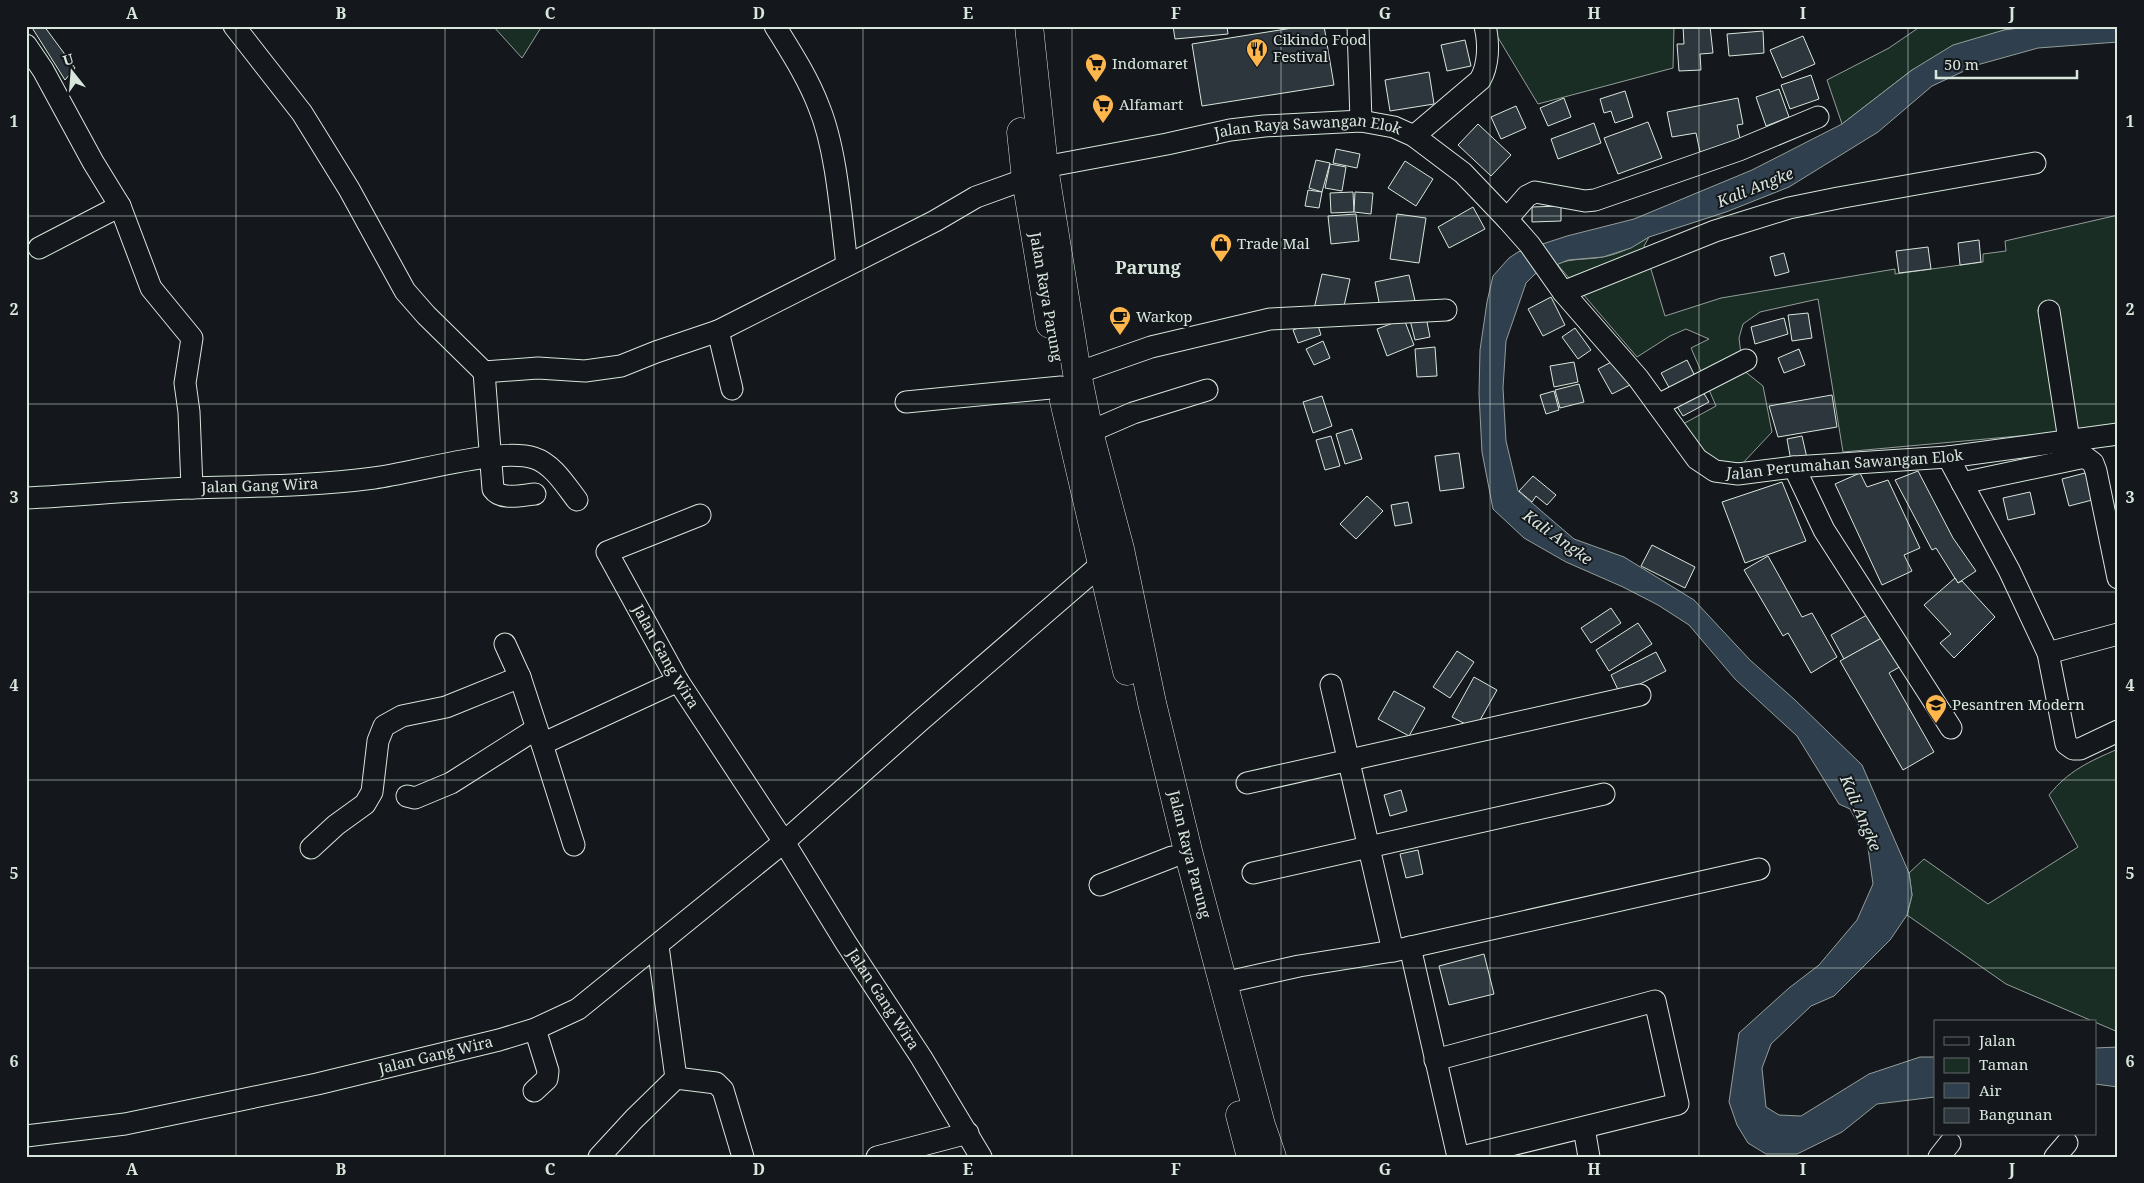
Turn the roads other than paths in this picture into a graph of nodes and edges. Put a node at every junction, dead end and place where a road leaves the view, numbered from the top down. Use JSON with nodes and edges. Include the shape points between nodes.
{"nodes":[{"id":1,"x":234,"y":26,"type":"edge"},
{"id":2,"x":775,"y":26,"type":"edge"},
{"id":3,"x":1012,"y":26,"type":"edge"},
{"id":4,"x":1029,"y":26,"type":"edge"},
{"id":5,"x":1358,"y":26,"type":"edge"},
{"id":6,"x":1485,"y":26,"type":"edge"},
{"id":7,"x":26,"y":45,"type":"edge"},
{"id":8,"x":1818,"y":117,"type":"dead end"},
{"id":9,"x":1361,"y":121,"type":"junction"},
{"id":10,"x":1414,"y":136,"type":"junction"},
{"id":11,"x":2035,"y":163,"type":"dead end"},
{"id":12,"x":1035,"y":173,"type":"junction"},
{"id":13,"x":120,"y":206,"type":"junction"},
{"id":14,"x":1507,"y":219,"type":"junction"},
{"id":15,"x":1530,"y":245,"type":"joint"},
{"id":16,"x":39,"y":248,"type":"dead end"},
{"id":17,"x":847,"y":265,"type":"junction"},
{"id":18,"x":1563,"y":292,"type":"junction"},
{"id":19,"x":1446,"y":310,"type":"dead end"},
{"id":20,"x":2049,"y":311,"type":"dead end"},
{"id":21,"x":718,"y":331,"type":"junction"},
{"id":22,"x":1746,"y":360,"type":"dead end"},
{"id":23,"x":484,"y":372,"type":"junction"},
{"id":24,"x":1069,"y":380,"type":"junction"},
{"id":25,"x":732,"y":389,"type":"dead end"},
{"id":26,"x":1207,"y":390,"type":"dead end"},
{"id":27,"x":906,"y":402,"type":"dead end"},
{"id":28,"x":1658,"y":405,"type":"junction"},
{"id":29,"x":1090,"y":432,"type":"junction"},
{"id":30,"x":2118,"y":434,"type":"edge"},
{"id":31,"x":2069,"y":440,"type":"junction"},
{"id":32,"x":1948,"y":457,"type":"junction"},
{"id":33,"x":490,"y":458,"type":"junction"},
{"id":34,"x":1794,"y":467,"type":"junction"},
{"id":35,"x":1962,"y":483,"type":"junction"},
{"id":36,"x":192,"y":488,"type":"junction"},
{"id":37,"x":535,"y":494,"type":"dead end"},
{"id":38,"x":26,"y":498,"type":"edge"},
{"id":39,"x":577,"y":500,"type":"dead end"},
{"id":40,"x":700,"y":515,"type":"dead end"},
{"id":41,"x":1111,"y":556,"type":"junction"},
{"id":42,"x":2118,"y":578,"type":"edge"},
{"id":43,"x":2118,"y":634,"type":"edge"},
{"id":44,"x":505,"y":644,"type":"dead end"},
{"id":45,"x":2048,"y":654,"type":"junction"},
{"id":46,"x":520,"y":678,"type":"junction"},
{"id":47,"x":678,"y":681,"type":"junction"},
{"id":48,"x":1331,"y":685,"type":"dead end"},
{"id":49,"x":1640,"y":695,"type":"dead end"},
{"id":50,"x":1951,"y":728,"type":"dead end"},
{"id":51,"x":2118,"y":732,"type":"edge"},
{"id":52,"x":539,"y":736,"type":"junction"},
{"id":53,"x":1349,"y":760,"type":"junction"},
{"id":54,"x":1247,"y":783,"type":"dead end"},
{"id":55,"x":1604,"y":794,"type":"dead end"},
{"id":56,"x":407,"y":796,"type":"dead end"},
{"id":57,"x":784,"y":842,"type":"junction"},
{"id":58,"x":574,"y":845,"type":"dead end"},
{"id":59,"x":1369,"y":847,"type":"junction"},
{"id":60,"x":311,"y":848,"type":"dead end"},
{"id":61,"x":1172,"y":857,"type":"junction"},
{"id":62,"x":1759,"y":869,"type":"dead end"},
{"id":63,"x":1253,"y":873,"type":"dead end"},
{"id":64,"x":1100,"y":885,"type":"dead end"},
{"id":65,"x":658,"y":946,"type":"junction"},
{"id":66,"x":1401,"y":949,"type":"junction"},
{"id":67,"x":1224,"y":984,"type":"junction"},
{"id":68,"x":536,"y":1029,"type":"junction"},
{"id":69,"x":1435,"y":1060,"type":"junction"},
{"id":70,"x":676,"y":1078,"type":"junction"},
{"id":71,"x":534,"y":1091,"type":"dead end"},
{"id":72,"x":1584,"y":1128,"type":"junction"},
{"id":73,"x":968,"y":1133,"type":"junction"},
{"id":74,"x":26,"y":1136,"type":"edge"},
{"id":75,"x":599,"y":1157,"type":"edge"},
{"id":76,"x":743,"y":1157,"type":"edge"},
{"id":77,"x":877,"y":1157,"type":"edge"},
{"id":78,"x":981,"y":1157,"type":"edge"},
{"id":79,"x":1251,"y":1157,"type":"edge"},
{"id":80,"x":1272,"y":1157,"type":"edge"},
{"id":81,"x":1460,"y":1157,"type":"edge"},
{"id":82,"x":1589,"y":1157,"type":"edge"}],
"edges":[{"from":1,"to":23,"type":"street","via":[[302,114],[349,189],[405,291]]},
{"from":2,"to":17,"type":"street","via":[[820,107],[830,144]]},
{"from":3,"to":12,"type":"highway","name":"Jalan Raya Parung"},
{"from":4,"to":12,"type":"highway","name":"Jalan Raya Parung"},
{"from":5,"to":9,"type":"street"},
{"from":6,"to":10,"type":"street","via":[[1488,43],[1485,73]]},
{"from":7,"to":13,"type":"street"},
{"from":8,"to":14,"type":"street","via":[[1739,150],[1595,200],[1535,192],[1527,196]]},
{"from":9,"to":10,"type":"street","name":"Jalan Raya Sawangan Elok","via":[[1394,127]]},
{"from":9,"to":12,"type":"street","name":"Jalan Raya Sawangan Elok","via":[[1230,130]]},
{"from":10,"to":14,"type":"street","name":"Jalan Raya Sawangan Elok","via":[[1463,173]]},
{"from":11,"to":18,"type":"street","via":[[1789,208],[1715,231]]},
{"from":12,"to":17,"type":"street","name":"Jalan Raya Sawangan Elok","via":[[976,197]]},
{"from":12,"to":24,"type":"highway","name":"Jalan Raya Parung"},
{"from":13,"to":16,"type":"street"},
{"from":13,"to":36,"type":"street","via":[[151,288],[192,338],[185,383]]},
{"from":14,"to":15,"type":"street","name":"Jalan Raya Sawangan Elok"},
{"from":15,"to":18,"type":"street","name":"Jalan Perumahan Sawangan Elok"},
{"from":17,"to":21,"type":"street","name":"Jalan Raya Sawangan Elok"},
{"from":18,"to":28,"type":"street","name":"Jalan Perumahan Sawangan Elok"},
{"from":19,"to":24,"type":"street","via":[[1270,319],[1151,347]]},
{"from":20,"to":31,"type":"street"},
{"from":21,"to":23,"type":"street","name":"Jalan Raya Sawangan Elok","via":[[611,369],[538,368]]},
{"from":21,"to":25,"type":"street"},
{"from":22,"to":28,"type":"street"},
{"from":23,"to":33,"type":"street"},
{"from":24,"to":27,"type":"street"},
{"from":24,"to":29,"type":"highway","name":"Jalan Raya Parung"},
{"from":24,"to":41,"type":"highway","name":"Jalan Raya Parung","via":[[1071,438]]},
{"from":26,"to":29,"type":"street","via":[[1132,413]]},
{"from":28,"to":34,"type":"street","name":"Jalan Perumahan Sawangan Elok","via":[[1697,459],[1715,471],[1738,474]]},
{"from":29,"to":41,"type":"highway","name":"Jalan Raya Parung"},
{"from":30,"to":31,"type":"street","name":"Jalan Perumahan Sawangan Elok"},
{"from":31,"to":32,"type":"street","name":"Jalan Perumahan Sawangan Elok"},
{"from":32,"to":34,"type":"street","name":"Jalan Perumahan Sawangan Elok"},
{"from":32,"to":35,"type":"street"},
{"from":33,"to":36,"type":"street","name":"Jalan Gang Wira","via":[[374,478],[286,486]]},
{"from":33,"to":37,"type":"street","via":[[496,494]]},
{"from":33,"to":39,"type":"street","name":"Jalan Gang Wira","via":[[519,456],[536,459],[552,469]]},
{"from":34,"to":50,"type":"street","via":[[1824,530]]},
{"from":35,"to":42,"type":"street","via":[[2086,457],[2093,462],[2096,471]]},
{"from":35,"to":45,"type":"street","via":[[2009,570]]},
{"from":36,"to":38,"type":"street","name":"Jalan Gang Wira"},
{"from":40,"to":47,"type":"street","name":"Jalan Gang Wira","via":[[607,552]]},
{"from":41,"to":57,"type":"street","name":"Jalan Gang Wira"},
{"from":41,"to":61,"type":"highway","name":"Jalan Raya Parung"},
{"from":41,"to":67,"type":"highway","name":"Jalan Raya Parung"},
{"from":43,"to":45,"type":"street"},
{"from":44,"to":46,"type":"street"},
{"from":45,"to":51,"type":"street","via":[[2066,744],[2080,749]]},
{"from":46,"to":52,"type":"street"},
{"from":46,"to":60,"type":"street","via":[[446,707],[402,716],[384,726],[378,741],[372,792],[365,804]]},
{"from":47,"to":52,"type":"street"},
{"from":47,"to":57,"type":"street","name":"Jalan Gang Wira"},
{"from":48,"to":53,"type":"street"},
{"from":49,"to":53,"type":"street"},
{"from":52,"to":56,"type":"street","via":[[451,783],[415,798]]},
{"from":52,"to":58,"type":"street"},
{"from":53,"to":54,"type":"street"},
{"from":53,"to":59,"type":"street"},
{"from":55,"to":59,"type":"street"},
{"from":57,"to":65,"type":"street","name":"Jalan Gang Wira"},
{"from":57,"to":73,"type":"street","name":"Jalan Gang Wira"},
{"from":59,"to":63,"type":"street"},
{"from":59,"to":66,"type":"street"},
{"from":61,"to":64,"type":"street"},
{"from":61,"to":79,"type":"highway","name":"Jalan Raya Parung"},
{"from":62,"to":66,"type":"street"},
{"from":65,"to":68,"type":"street","name":"Jalan Gang Wira","via":[[578,1009]]},
{"from":65,"to":70,"type":"street"},
{"from":66,"to":67,"type":"street","via":[[1299,966]]},
{"from":66,"to":69,"type":"street"},
{"from":67,"to":80,"type":"highway","name":"Jalan Raya Parung"},
{"from":68,"to":71,"type":"street","via":[[548,1071],[547,1079]]},
{"from":68,"to":74,"type":"street","name":"Jalan Gang Wira","via":[[318,1084],[125,1124]]},
{"from":69,"to":72,"type":"street","via":[[1655,1002],[1678,1104]]},
{"from":69,"to":81,"type":"street"},
{"from":70,"to":75,"type":"street"},
{"from":70,"to":76,"type":"street","via":[[716,1083],[723,1090]]},
{"from":72,"to":81,"type":"street"},
{"from":72,"to":82,"type":"street"},
{"from":73,"to":77,"type":"street"},
{"from":73,"to":78,"type":"street","name":"Jalan Gang Wira"}]}
